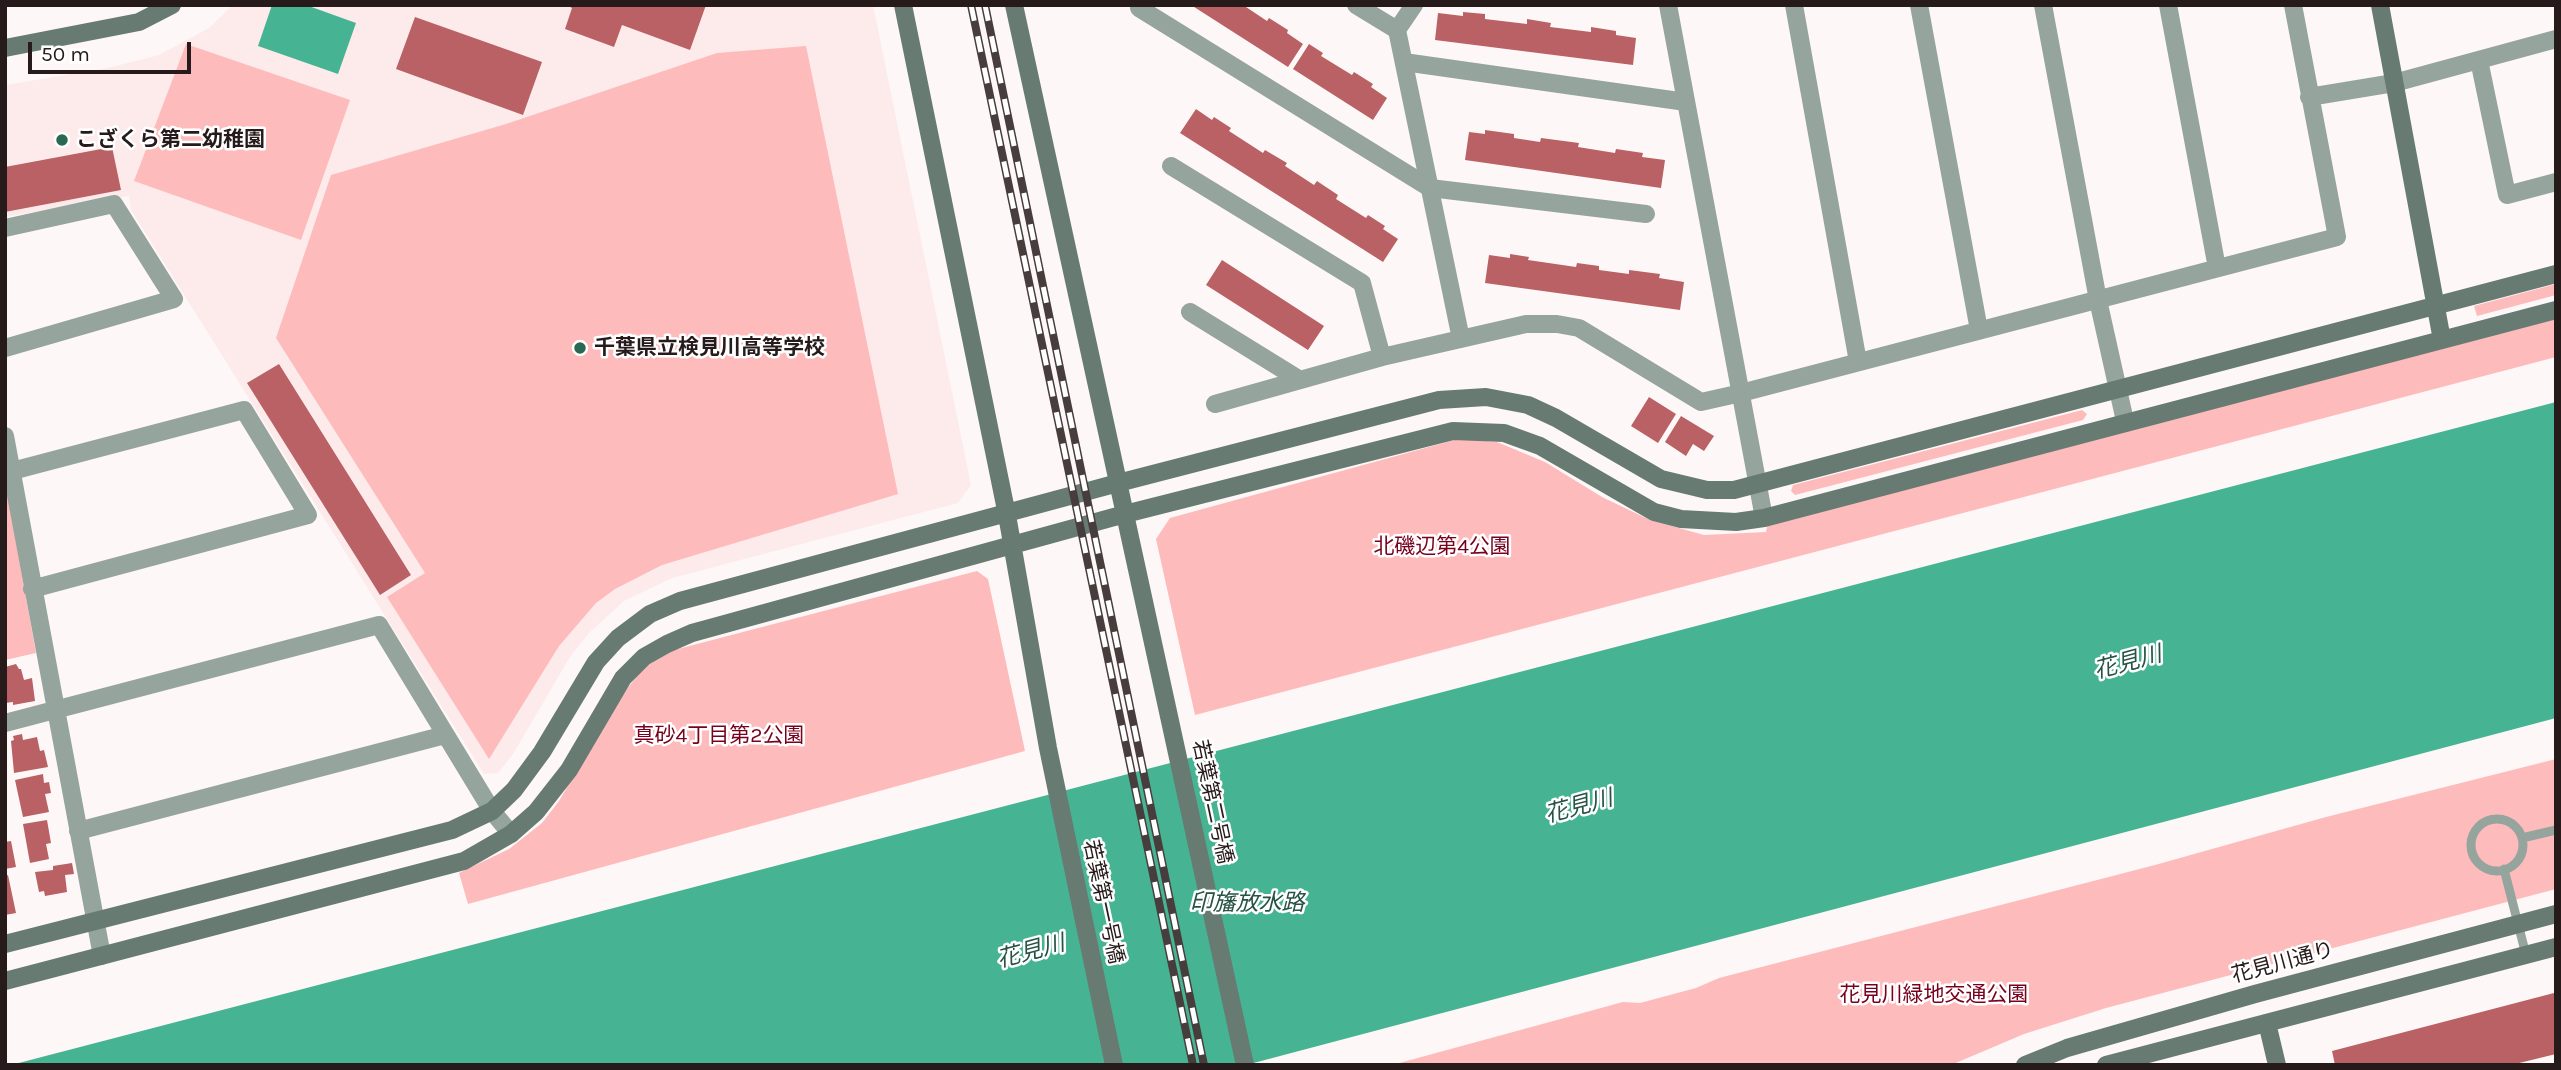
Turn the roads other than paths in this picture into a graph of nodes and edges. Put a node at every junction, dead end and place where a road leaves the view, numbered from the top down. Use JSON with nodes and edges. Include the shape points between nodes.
{"nodes":[{"id":1,"x":172,"y":5,"type":"edge"},
{"id":2,"x":903,"y":5,"type":"edge"},
{"id":3,"x":1014,"y":5,"type":"edge"},
{"id":4,"x":1356,"y":5,"type":"edge"},
{"id":5,"x":1414,"y":5,"type":"edge"},
{"id":6,"x":1668,"y":5,"type":"edge"},
{"id":7,"x":1794,"y":5,"type":"edge"},
{"id":8,"x":1919,"y":5,"type":"edge"},
{"id":9,"x":2043,"y":5,"type":"edge"},
{"id":10,"x":2168,"y":5,"type":"edge"},
{"id":11,"x":2292,"y":5,"type":"edge"},
{"id":12,"x":2380,"y":5,"type":"edge"},
{"id":13,"x":1139,"y":8,"type":"dead end"},
{"id":14,"x":1397,"y":30,"type":"junction"},
{"id":15,"x":2556,"y":39,"type":"edge"},
{"id":16,"x":5,"y":48,"type":"edge"},
{"id":17,"x":2479,"y":60,"type":"junction"},
{"id":18,"x":1404,"y":62,"type":"junction"},
{"id":19,"x":2394,"y":83,"type":"junction"},
{"id":20,"x":2309,"y":97,"type":"junction"},
{"id":21,"x":1686,"y":102,"type":"junction"},
{"id":22,"x":1171,"y":166,"type":"dead end"},
{"id":23,"x":2556,"y":181,"type":"edge"},
{"id":24,"x":1430,"y":188,"type":"junction"},
{"id":25,"x":1646,"y":214,"type":"dead end"},
{"id":26,"x":5,"y":228,"type":"edge"},
{"id":27,"x":2217,"y":268,"type":"junction"},
{"id":28,"x":2556,"y":274,"type":"edge"},
{"id":29,"x":2098,"y":300,"type":"junction"},
{"id":30,"x":2436,"y":306,"type":"junction"},
{"id":31,"x":2556,"y":310,"type":"edge"},
{"id":32,"x":1190,"y":312,"type":"dead end"},
{"id":33,"x":1979,"y":330,"type":"junction"},
{"id":34,"x":1461,"y":339,"type":"junction"},
{"id":35,"x":2442,"y":341,"type":"junction"},
{"id":36,"x":5,"y":348,"type":"edge"},
{"id":37,"x":1382,"y":357,"type":"junction"},
{"id":38,"x":1858,"y":362,"type":"junction"},
{"id":39,"x":1300,"y":380,"type":"junction"},
{"id":40,"x":2116,"y":388,"type":"junction"},
{"id":41,"x":1741,"y":393,"type":"junction"},
{"id":42,"x":1215,"y":404,"type":"dead end"},
{"id":43,"x":2125,"y":421,"type":"junction"},
{"id":44,"x":5,"y":436,"type":"edge"},
{"id":45,"x":12,"y":471,"type":"junction"},
{"id":46,"x":1118,"y":484,"type":"junction"},
{"id":47,"x":1759,"y":485,"type":"junction"},
{"id":48,"x":1125,"y":514,"type":"junction"},
{"id":49,"x":1007,"y":515,"type":"junction"},
{"id":50,"x":1764,"y":517,"type":"junction"},
{"id":51,"x":1012,"y":545,"type":"junction"},
{"id":52,"x":32,"y":589,"type":"junction"},
{"id":53,"x":56,"y":710,"type":"junction"},
{"id":54,"x":5,"y":723,"type":"edge"},
{"id":55,"x":445,"y":735,"type":"junction"},
{"id":56,"x":492,"y":811,"type":"junction"},
{"id":57,"x":2556,"y":830,"type":"edge"},
{"id":58,"x":78,"y":831,"type":"junction"},
{"id":59,"x":511,"y":834,"type":"junction"},
{"id":60,"x":2522,"y":838,"type":"junction"},
{"id":61,"x":2504,"y":869,"type":"junction"},
{"id":62,"x":2556,"y":914,"type":"edge"},
{"id":63,"x":95,"y":921,"type":"junction"},
{"id":64,"x":2518,"y":924,"type":"junction"},
{"id":65,"x":5,"y":944,"type":"edge"},
{"id":66,"x":2556,"y":947,"type":"edge"},
{"id":67,"x":2526,"y":955,"type":"junction"},
{"id":68,"x":102,"y":956,"type":"junction"},
{"id":69,"x":5,"y":981,"type":"edge"},
{"id":70,"x":2267,"y":1023,"type":"junction"},
{"id":71,"x":1114,"y":1065,"type":"edge"},
{"id":72,"x":1245,"y":1065,"type":"edge"},
{"id":73,"x":2025,"y":1065,"type":"edge"},
{"id":74,"x":2106,"y":1065,"type":"edge"},
{"id":75,"x":2277,"y":1065,"type":"edge"}],
"edges":[{"from":1,"to":16,"type":"street","via":[[139,22]]},
{"from":2,"to":49,"type":"street","name":"若葉第一号橋"},
{"from":3,"to":46,"type":"street","name":"若葉第二号橋"},
{"from":4,"to":14,"type":"street"},
{"from":5,"to":14,"type":"street"},
{"from":6,"to":21,"type":"street"},
{"from":7,"to":38,"type":"street"},
{"from":8,"to":33,"type":"street"},
{"from":9,"to":29,"type":"street"},
{"from":10,"to":27,"type":"street"},
{"from":11,"to":20,"type":"street"},
{"from":12,"to":19,"type":"street"},
{"from":13,"to":24,"type":"street"},
{"from":14,"to":18,"type":"street"},
{"from":15,"to":17,"type":"street"},
{"from":17,"to":19,"type":"street"},
{"from":17,"to":23,"type":"street","via":[[2507,195]]},
{"from":18,"to":21,"type":"street"},
{"from":18,"to":24,"type":"street"},
{"from":19,"to":20,"type":"street"},
{"from":19,"to":30,"type":"street"},
{"from":20,"to":27,"type":"street","via":[[2337,237]]},
{"from":21,"to":41,"type":"street"},
{"from":22,"to":37,"type":"street","via":[[1362,283]]},
{"from":24,"to":25,"type":"street"},
{"from":24,"to":34,"type":"street"},
{"from":26,"to":36,"type":"street","via":[[114,204],[174,299]]},
{"from":27,"to":29,"type":"street"},
{"from":28,"to":30,"type":"street"},
{"from":29,"to":33,"type":"street"},
{"from":29,"to":40,"type":"street"},
{"from":30,"to":35,"type":"street"},
{"from":30,"to":40,"type":"street"},
{"from":31,"to":35,"type":"street"},
{"from":32,"to":39,"type":"street"},
{"from":33,"to":38,"type":"street"},
{"from":34,"to":37,"type":"street"},
{"from":34,"to":41,"type":"street","via":[[1526,324],[1579,328],[1701,402]]},
{"from":35,"to":43,"type":"street"},
{"from":37,"to":39,"type":"street"},
{"from":38,"to":41,"type":"street"},
{"from":39,"to":42,"type":"street"},
{"from":40,"to":43,"type":"street"},
{"from":40,"to":47,"type":"street"},
{"from":41,"to":47,"type":"street"},
{"from":43,"to":50,"type":"street"},
{"from":44,"to":45,"type":"street"},
{"from":45,"to":52,"type":"street"},
{"from":45,"to":52,"type":"street","via":[[244,410],[308,515]]},
{"from":46,"to":47,"type":"street","via":[[1438,400],[1486,397],[1528,405],[1556,418],[1661,479],[1707,490]]},
{"from":46,"to":48,"type":"street","name":"若葉第二号橋"},
{"from":46,"to":49,"type":"street"},
{"from":47,"to":50,"type":"street"},
{"from":48,"to":50,"type":"street","via":[[1453,431],[1504,433],[1540,446],[1654,512],[1708,522]]},
{"from":48,"to":51,"type":"street"},
{"from":48,"to":72,"type":"street","name":"若葉第二号橋"},
{"from":49,"to":51,"type":"street","name":"若葉第一号橋"},
{"from":49,"to":56,"type":"street","via":[[680,601],[650,614],[596,662],[542,752]]},
{"from":51,"to":59,"type":"street","via":[[692,632],[667,643],[623,678],[569,770],[536,812]]},
{"from":51,"to":71,"type":"street","name":"若葉第一号橋","via":[[1048,748]]},
{"from":52,"to":53,"type":"street"},
{"from":53,"to":54,"type":"street"},
{"from":53,"to":55,"type":"street","via":[[379,625]]},
{"from":53,"to":58,"type":"street"},
{"from":55,"to":56,"type":"street"},
{"from":55,"to":58,"type":"street"},
{"from":56,"to":59,"type":"street"},
{"from":56,"to":63,"type":"street","via":[[452,830]]},
{"from":57,"to":60,"type":"lane"},
{"from":58,"to":63,"type":"street"},
{"from":59,"to":68,"type":"street","via":[[464,861]]},
{"from":60,"to":61,"type":"lane","via":[[2518,860]]},
{"from":60,"to":61,"type":"lane","via":[[2517,828],[2496,819],[2476,830],[2471,840],[2477,862],[2487,869]]},
{"from":61,"to":64,"type":"lane"},
{"from":62,"to":64,"type":"street","name":"花見川通り"},
{"from":63,"to":65,"type":"street"},
{"from":63,"to":68,"type":"street"},
{"from":64,"to":67,"type":"lane"},
{"from":64,"to":73,"type":"street","name":"花見川通り","via":[[2067,1048]]},
{"from":66,"to":67,"type":"street"},
{"from":67,"to":70,"type":"street"},
{"from":68,"to":69,"type":"street"},
{"from":70,"to":74,"type":"street"},
{"from":70,"to":75,"type":"street"}]}
